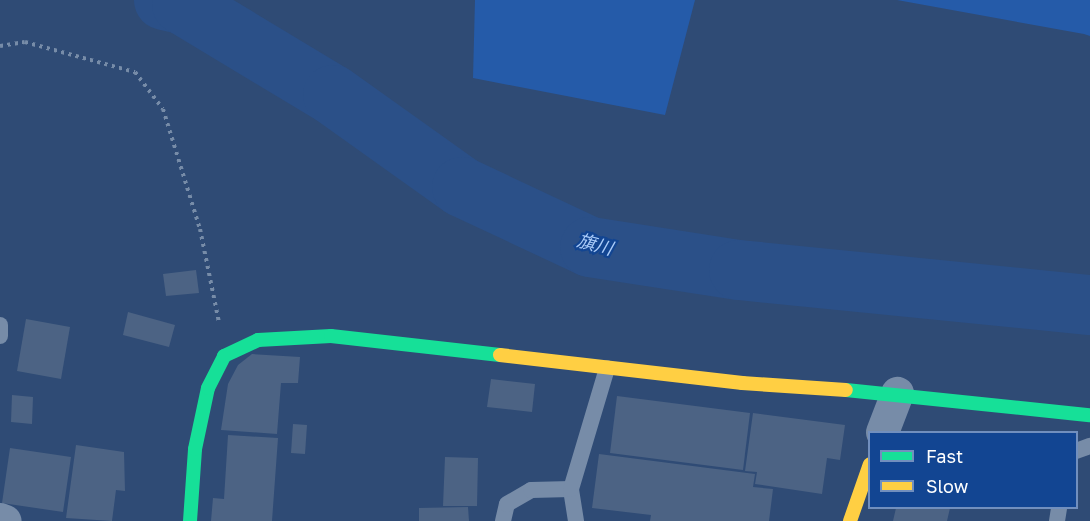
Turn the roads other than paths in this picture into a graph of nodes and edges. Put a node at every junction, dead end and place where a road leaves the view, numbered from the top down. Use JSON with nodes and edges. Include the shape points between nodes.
{"nodes":[{"id":1,"x":0,"y":325,"type":"edge"},
{"id":2,"x":0,"y":336,"type":"edge"},
{"id":3,"x":607,"y":368,"type":"junction"},
{"id":4,"x":897,"y":393,"type":"junction"},
{"id":5,"x":1090,"y":415,"type":"edge"},
{"id":6,"x":882,"y":431,"type":"edge"},
{"id":7,"x":868,"y":470,"type":"edge"},
{"id":8,"x":571,"y":489,"type":"junction"},
{"id":9,"x":0,"y":519,"type":"edge"},
{"id":10,"x":5,"y":521,"type":"edge"},
{"id":11,"x":190,"y":521,"type":"edge"},
{"id":12,"x":502,"y":521,"type":"edge"},
{"id":13,"x":576,"y":521,"type":"edge"},
{"id":14,"x":850,"y":521,"type":"edge"}],
"edges":[{"from":1,"to":2,"type":"lane"},
{"from":3,"to":4,"type":"street"},
{"from":3,"to":8,"type":"lane"},
{"from":3,"to":11,"type":"street","via":[[331,336],[258,340],[224,356],[208,388],[197,439]]},
{"from":4,"to":5,"type":"street"},
{"from":4,"to":6,"type":"street"},
{"from":7,"to":14,"type":"street"},
{"from":8,"to":12,"type":"lane","via":[[531,490],[507,504]]},
{"from":8,"to":13,"type":"lane"},
{"from":9,"to":10,"type":"street"}]}
